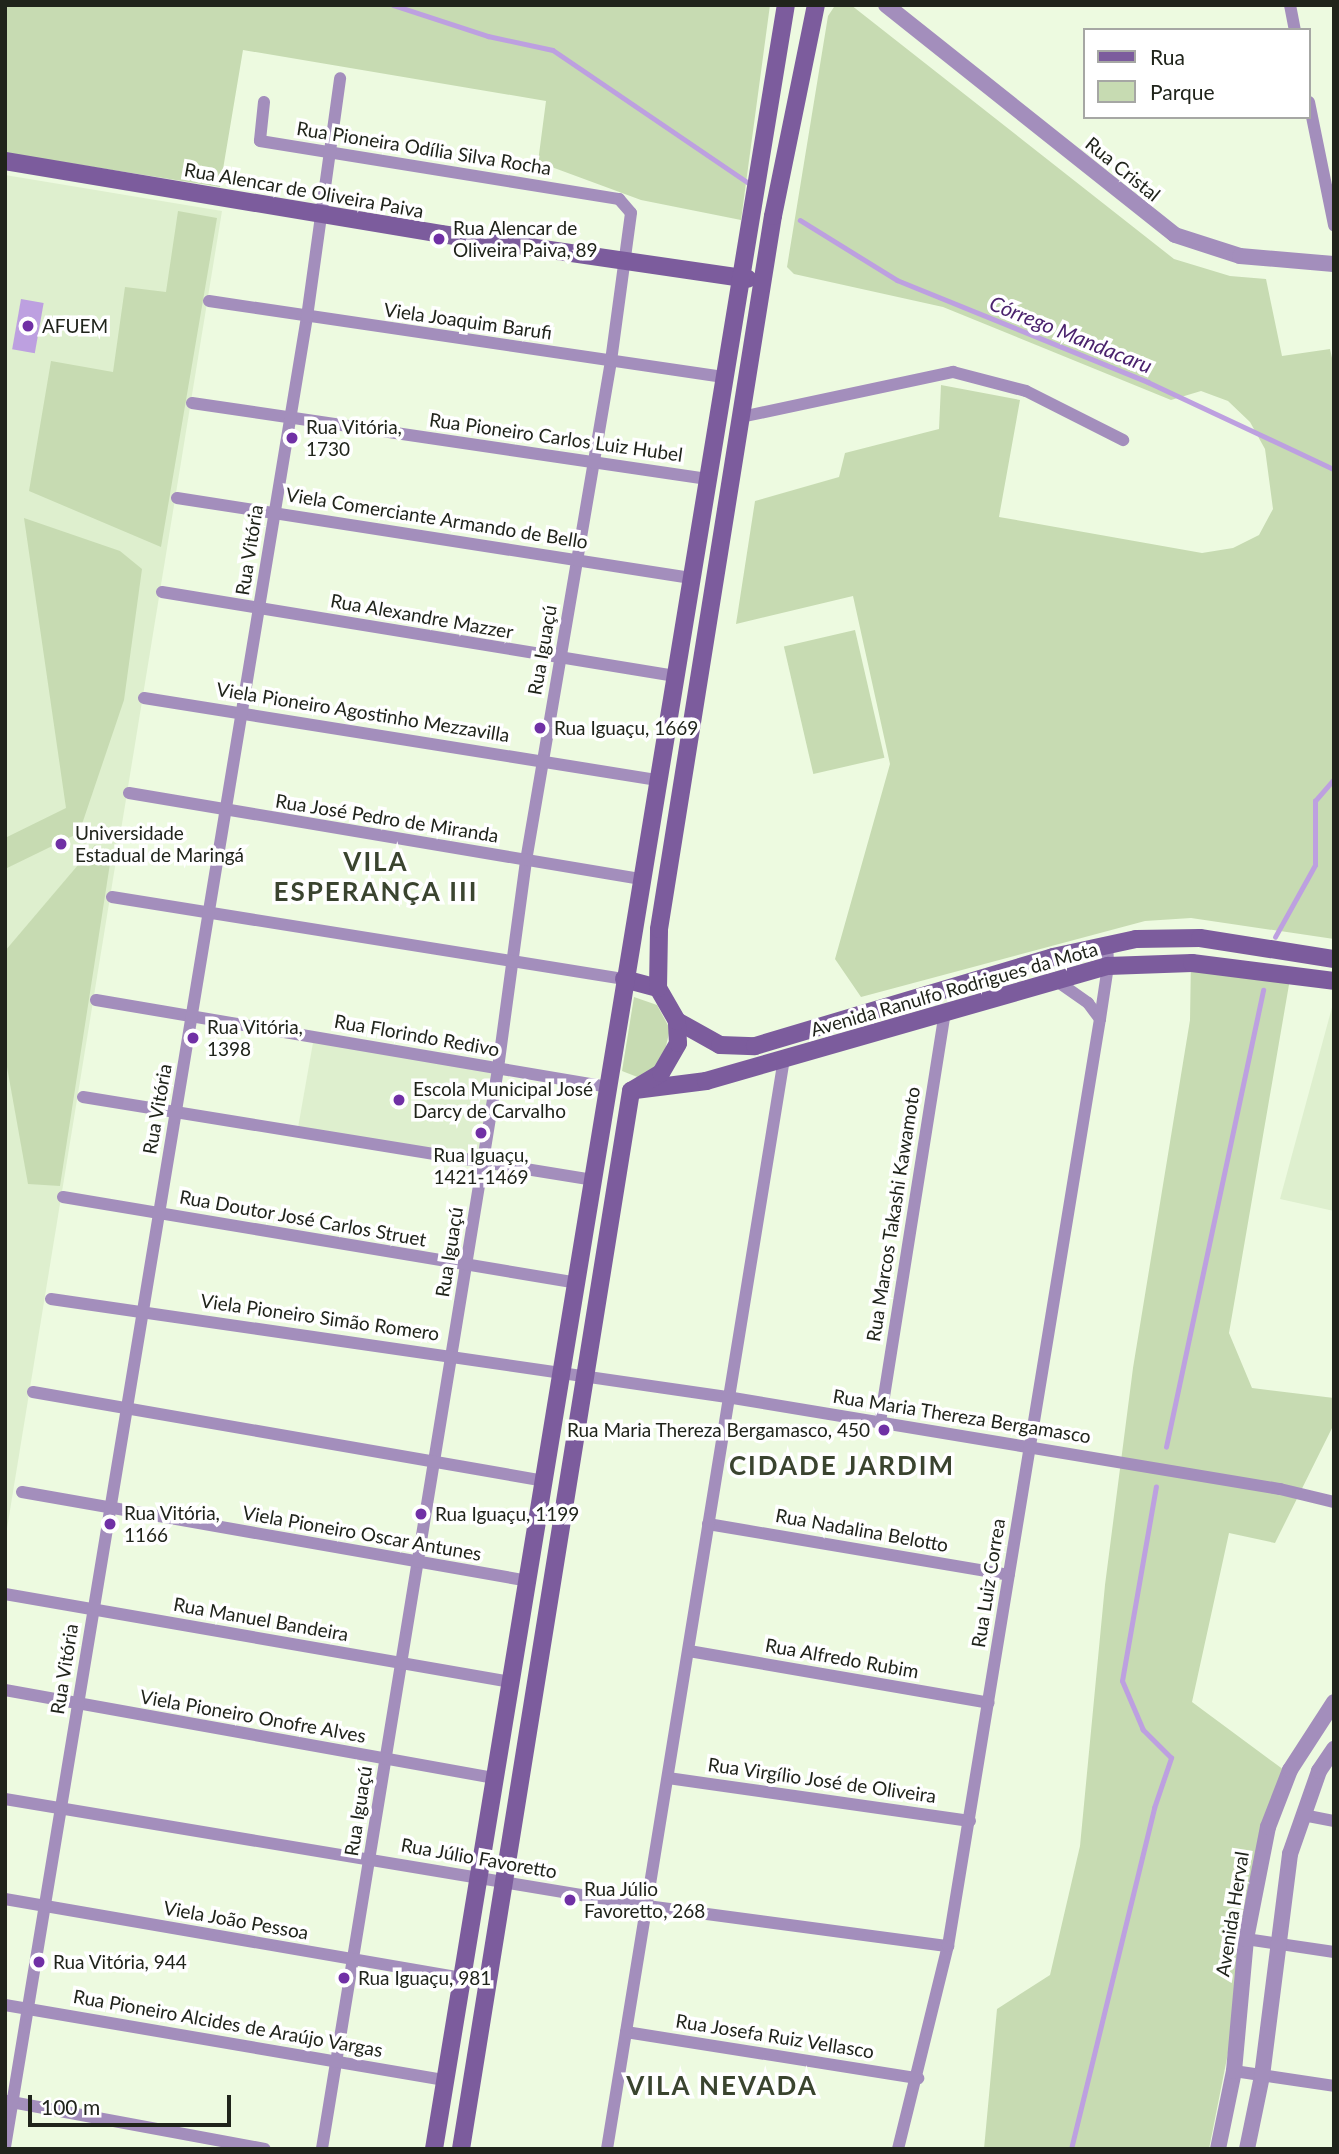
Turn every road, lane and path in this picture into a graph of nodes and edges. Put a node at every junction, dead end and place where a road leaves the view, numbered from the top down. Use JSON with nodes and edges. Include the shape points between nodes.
{"nodes":[{"id":1,"x":786,"y":5,"type":"edge"},
{"id":2,"x":816,"y":5,"type":"edge"},
{"id":3,"x":886,"y":5,"type":"edge"},
{"id":4,"x":1290,"y":5,"type":"edge"},
{"id":5,"x":1295,"y":28,"type":"edge"},
{"id":6,"x":340,"y":78,"type":"dead end"},
{"id":7,"x":264,"y":102,"type":"dead end"},
{"id":8,"x":1311,"y":112,"type":"edge"},
{"id":9,"x":331,"y":153,"type":"junction"},
{"id":10,"x":5,"y":161,"type":"edge"},
{"id":11,"x":619,"y":199,"type":"joint"},
{"id":12,"x":323,"y":214,"type":"junction"},
{"id":13,"x":1334,"y":225,"type":"edge"},
{"id":14,"x":625,"y":260,"type":"junction"},
{"id":15,"x":1334,"y":264,"type":"edge"},
{"id":16,"x":738,"y":278,"type":"junction"},
{"id":17,"x":763,"y":281,"type":"junction"},
{"id":18,"x":209,"y":301,"type":"dead end"},
{"id":19,"x":307,"y":317,"type":"junction"},
{"id":20,"x":611,"y":361,"type":"junction"},
{"id":21,"x":723,"y":377,"type":"junction"},
{"id":22,"x":192,"y":403,"type":"dead end"},
{"id":23,"x":741,"y":417,"type":"junction"},
{"id":24,"x":290,"y":419,"type":"junction"},
{"id":25,"x":1122,"y":440,"type":"dead end"},
{"id":26,"x":594,"y":461,"type":"junction"},
{"id":27,"x":707,"y":479,"type":"junction"},
{"id":28,"x":177,"y":498,"type":"dead end"},
{"id":29,"x":275,"y":512,"type":"junction"},
{"id":30,"x":577,"y":560,"type":"junction"},
{"id":31,"x":691,"y":578,"type":"junction"},
{"id":32,"x":162,"y":592,"type":"dead end"},
{"id":33,"x":259,"y":607,"type":"junction"},
{"id":34,"x":559,"y":659,"type":"junction"},
{"id":35,"x":675,"y":676,"type":"junction"},
{"id":36,"x":145,"y":698,"type":"dead end"},
{"id":37,"x":242,"y":711,"type":"junction"},
{"id":38,"x":544,"y":760,"type":"junction"},
{"id":39,"x":657,"y":780,"type":"junction"},
{"id":40,"x":129,"y":793,"type":"dead end"},
{"id":41,"x":225,"y":811,"type":"junction"},
{"id":42,"x":526,"y":861,"type":"junction"},
{"id":43,"x":640,"y":879,"type":"junction"},
{"id":44,"x":112,"y":897,"type":"dead end"},
{"id":45,"x":208,"y":913,"type":"junction"},
{"id":46,"x":1107,"y":943,"type":"junction"},
{"id":47,"x":511,"y":958,"type":"junction"},
{"id":48,"x":1334,"y":959,"type":"edge"},
{"id":49,"x":1108,"y":966,"type":"junction"},
{"id":50,"x":624,"y":979,"type":"junction"},
{"id":51,"x":1054,"y":979,"type":"junction"},
{"id":52,"x":1334,"y":981,"type":"edge"},
{"id":53,"x":658,"y":988,"type":"junction"},
{"id":54,"x":96,"y":1000,"type":"dead end"},
{"id":55,"x":945,"y":1013,"type":"junction"},
{"id":56,"x":191,"y":1016,"type":"junction"},
{"id":57,"x":1100,"y":1019,"type":"junction"},
{"id":58,"x":677,"y":1021,"type":"junction"},
{"id":59,"x":783,"y":1058,"type":"junction"},
{"id":60,"x":498,"y":1069,"type":"junction"},
{"id":61,"x":608,"y":1087,"type":"junction"},
{"id":62,"x":631,"y":1091,"type":"junction"},
{"id":63,"x":83,"y":1097,"type":"dead end"},
{"id":64,"x":176,"y":1110,"type":"junction"},
{"id":65,"x":483,"y":1161,"type":"junction"},
{"id":66,"x":594,"y":1180,"type":"junction"},
{"id":67,"x":63,"y":1197,"type":"dead end"},
{"id":68,"x":159,"y":1212,"type":"junction"},
{"id":69,"x":466,"y":1265,"type":"junction"},
{"id":70,"x":578,"y":1283,"type":"junction"},
{"id":71,"x":51,"y":1299,"type":"dead end"},
{"id":72,"x":143,"y":1311,"type":"junction"},
{"id":73,"x":452,"y":1355,"type":"junction"},
{"id":74,"x":562,"y":1375,"type":"junction"},
{"id":75,"x":583,"y":1377,"type":"junction"},
{"id":76,"x":33,"y":1392,"type":"dead end"},
{"id":77,"x":727,"y":1397,"type":"junction"},
{"id":78,"x":127,"y":1411,"type":"junction"},
{"id":79,"x":880,"y":1422,"type":"junction"},
{"id":80,"x":1029,"y":1447,"type":"junction"},
{"id":81,"x":434,"y":1463,"type":"junction"},
{"id":82,"x":545,"y":1481,"type":"junction"},
{"id":83,"x":22,"y":1492,"type":"dead end"},
{"id":84,"x":1334,"y":1502,"type":"edge"},
{"id":85,"x":110,"y":1508,"type":"junction"},
{"id":86,"x":708,"y":1524,"type":"junction"},
{"id":87,"x":418,"y":1562,"type":"junction"},
{"id":88,"x":1009,"y":1575,"type":"junction"},
{"id":89,"x":529,"y":1581,"type":"junction"},
{"id":90,"x":5,"y":1594,"type":"edge"},
{"id":91,"x":94,"y":1609,"type":"junction"},
{"id":92,"x":689,"y":1651,"type":"junction"},
{"id":93,"x":401,"y":1663,"type":"junction"},
{"id":94,"x":511,"y":1682,"type":"junction"},
{"id":95,"x":5,"y":1690,"type":"edge"},
{"id":96,"x":1334,"y":1702,"type":"edge"},
{"id":97,"x":989,"y":1703,"type":"junction"},
{"id":98,"x":78,"y":1704,"type":"junction"},
{"id":99,"x":1334,"y":1749,"type":"edge"},
{"id":100,"x":386,"y":1759,"type":"junction"},
{"id":101,"x":493,"y":1778,"type":"junction"},
{"id":102,"x":668,"y":1778,"type":"junction"},
{"id":103,"x":5,"y":1799,"type":"edge"},
{"id":104,"x":61,"y":1808,"type":"junction"},
{"id":105,"x":1303,"y":1815,"type":"junction"},
{"id":106,"x":970,"y":1821,"type":"junction"},
{"id":107,"x":1334,"y":1821,"type":"edge"},
{"id":108,"x":369,"y":1860,"type":"junction"},
{"id":109,"x":477,"y":1877,"type":"junction"},
{"id":110,"x":505,"y":1882,"type":"junction"},
{"id":111,"x":5,"y":1899,"type":"edge"},
{"id":112,"x":45,"y":1906,"type":"junction"},
{"id":113,"x":647,"y":1906,"type":"junction"},
{"id":114,"x":1246,"y":1939,"type":"junction"},
{"id":115,"x":1276,"y":1942,"type":"junction"},
{"id":116,"x":948,"y":1946,"type":"junction"},
{"id":117,"x":1334,"y":1952,"type":"edge"},
{"id":118,"x":353,"y":1959,"type":"junction"},
{"id":119,"x":460,"y":1978,"type":"junction"},
{"id":120,"x":5,"y":2005,"type":"edge"},
{"id":121,"x":28,"y":2009,"type":"junction"},
{"id":122,"x":626,"y":2032,"type":"junction"},
{"id":123,"x":336,"y":2061,"type":"junction"},
{"id":124,"x":1234,"y":2071,"type":"junction"},
{"id":125,"x":1262,"y":2076,"type":"junction"},
{"id":126,"x":918,"y":2078,"type":"junction"},
{"id":127,"x":445,"y":2080,"type":"junction"},
{"id":128,"x":1334,"y":2087,"type":"edge"},
{"id":129,"x":9,"y":2102,"type":"edge"},
{"id":130,"x":5,"y":2147,"type":"edge"},
{"id":131,"x":265,"y":2149,"type":"edge"},
{"id":132,"x":322,"y":2149,"type":"edge"},
{"id":133,"x":434,"y":2149,"type":"edge"},
{"id":134,"x":461,"y":2149,"type":"edge"},
{"id":135,"x":607,"y":2149,"type":"edge"},
{"id":136,"x":898,"y":2149,"type":"edge"},
{"id":137,"x":1218,"y":2149,"type":"edge"},
{"id":138,"x":1247,"y":2149,"type":"edge"}],
"edges":[{"from":1,"to":16,"type":"main road"},
{"from":2,"to":17,"type":"main road"},
{"from":3,"to":15,"type":"street","name":"Rua Cristal","via":[[1175,235],[1240,256]]},
{"from":4,"to":5,"type":"street"},
{"from":6,"to":9,"type":"street","name":"Rua Vitória"},
{"from":7,"to":9,"type":"street","name":"Rua Pioneira Odília Silva Rocha","via":[[260,141]]},
{"from":8,"to":13,"type":"street"},
{"from":9,"to":11,"type":"street","name":"Rua Pioneira Odília Silva Rocha"},
{"from":9,"to":12,"type":"street","name":"Rua Vitória"},
{"from":10,"to":12,"type":"main road","name":"Rua Alencar de Oliveira Paiva"},
{"from":11,"to":14,"type":"street","name":"Rua Iguaçú","via":[[631,213]]},
{"from":12,"to":14,"type":"main road","name":"Rua Alencar de Oliveira Paiva"},
{"from":12,"to":19,"type":"street","name":"Rua Vitória"},
{"from":14,"to":16,"type":"main road","name":"Rua Alencar de Oliveira Paiva"},
{"from":14,"to":20,"type":"street","name":"Rua Iguaçú"},
{"from":16,"to":17,"type":"main road","name":"Rua Alencar de Oliveira Paiva"},
{"from":16,"to":21,"type":"main road"},
{"from":17,"to":23,"type":"main road"},
{"from":18,"to":19,"type":"street","name":"Viela Joaquim Barufi"},
{"from":19,"to":20,"type":"street","name":"Viela Joaquim Barufi"},
{"from":19,"to":24,"type":"street","name":"Rua Vitória"},
{"from":20,"to":21,"type":"street","name":"Viela Joaquim Barufi"},
{"from":20,"to":26,"type":"street","name":"Rua Iguaçú"},
{"from":21,"to":27,"type":"main road"},
{"from":22,"to":24,"type":"street","name":"Rua Pioneiro Carlos Luiz Hubel"},
{"from":23,"to":25,"type":"street","via":[[953,372],[1026,391]]},
{"from":23,"to":53,"type":"main road","via":[[659,929]]},
{"from":24,"to":26,"type":"street","name":"Rua Pioneiro Carlos Luiz Hubel"},
{"from":24,"to":29,"type":"street","name":"Rua Vitória"},
{"from":26,"to":27,"type":"street","name":"Rua Pioneiro Carlos Luiz Hubel"},
{"from":26,"to":30,"type":"street","name":"Rua Iguaçú"},
{"from":27,"to":31,"type":"main road"},
{"from":28,"to":29,"type":"street","name":"Viela Comerciante Armando de Bello"},
{"from":29,"to":30,"type":"street","name":"Viela Comerciante Armando de Bello"},
{"from":29,"to":33,"type":"street","name":"Rua Vitória"},
{"from":30,"to":31,"type":"street","name":"Viela Comerciante Armando de Bello"},
{"from":30,"to":34,"type":"street","name":"Rua Iguaçú"},
{"from":31,"to":35,"type":"main road"},
{"from":32,"to":33,"type":"street","name":"Rua Alexandre Mazzer"},
{"from":33,"to":34,"type":"street","name":"Rua Alexandre Mazzer"},
{"from":33,"to":37,"type":"street","name":"Rua Vitória"},
{"from":34,"to":35,"type":"street","name":"Rua Alexandre Mazzer"},
{"from":34,"to":38,"type":"street","name":"Rua Iguaçú"},
{"from":35,"to":39,"type":"main road"},
{"from":36,"to":37,"type":"street","name":"Viela Pioneiro Agostinho Mezzavilla"},
{"from":37,"to":38,"type":"street","name":"Viela Pioneiro Agostinho Mezzavilla"},
{"from":37,"to":41,"type":"street","name":"Rua Vitória"},
{"from":38,"to":39,"type":"street","name":"Viela Pioneiro Agostinho Mezzavilla"},
{"from":38,"to":42,"type":"street","name":"Rua Iguaçú"},
{"from":39,"to":43,"type":"main road"},
{"from":40,"to":41,"type":"street","name":"Rua José Pedro de Miranda"},
{"from":41,"to":42,"type":"street","name":"Rua José Pedro de Miranda"},
{"from":41,"to":45,"type":"street","name":"Rua Vitória"},
{"from":42,"to":43,"type":"street","name":"Rua José Pedro de Miranda"},
{"from":42,"to":47,"type":"street","name":"Rua Iguaçú"},
{"from":43,"to":50,"type":"main road"},
{"from":44,"to":45,"type":"street"},
{"from":45,"to":47,"type":"street"},
{"from":45,"to":56,"type":"street","name":"Rua Vitória"},
{"from":46,"to":48,"type":"main road","name":"Avenida Ranulfo Rodrigues da Mota","via":[[1200,938]]},
{"from":46,"to":49,"type":"street","name":"Rua Luiz Correa"},
{"from":46,"to":58,"type":"main road","name":"Avenida Ranulfo Rodrigues da Mota","via":[[755,1046],[720,1045]]},
{"from":47,"to":50,"type":"street"},
{"from":47,"to":60,"type":"street","name":"Rua Iguaçú"},
{"from":49,"to":51,"type":"main road","name":"Avenida Ranulfo Rodrigues da Mota"},
{"from":49,"to":52,"type":"main road","name":"Avenida Ranulfo Rodrigues da Mota","via":[[1192,963]]},
{"from":49,"to":57,"type":"street","name":"Rua Luiz Correa"},
{"from":50,"to":53,"type":"main road"},
{"from":50,"to":61,"type":"main road"},
{"from":51,"to":55,"type":"main road","name":"Avenida Ranulfo Rodrigues da Mota"},
{"from":51,"to":57,"type":"street","via":[[1088,1003]]},
{"from":53,"to":58,"type":"main road"},
{"from":54,"to":56,"type":"street","name":"Rua Florindo Redivo"},
{"from":55,"to":59,"type":"main road","name":"Avenida Ranulfo Rodrigues da Mota"},
{"from":55,"to":79,"type":"street","name":"Rua Marcos Takashi Kawamoto"},
{"from":56,"to":60,"type":"street","name":"Rua Florindo Redivo"},
{"from":56,"to":64,"type":"street","name":"Rua Vitória"},
{"from":57,"to":80,"type":"street","name":"Rua Luiz Correa"},
{"from":58,"to":62,"type":"main road","via":[[673,1058],[661,1073]]},
{"from":59,"to":62,"type":"main road","name":"Avenida Ranulfo Rodrigues da Mota","via":[[706,1081]]},
{"from":59,"to":77,"type":"street"},
{"from":60,"to":61,"type":"street","name":"Rua Florindo Redivo"},
{"from":60,"to":65,"type":"street","name":"Rua Iguaçú"},
{"from":61,"to":62,"type":"main road","name":"Avenida Ranulfo Rodrigues da Mota"},
{"from":61,"to":66,"type":"main road"},
{"from":62,"to":75,"type":"main road"},
{"from":63,"to":64,"type":"street"},
{"from":64,"to":65,"type":"street"},
{"from":64,"to":68,"type":"street","name":"Rua Vitória"},
{"from":65,"to":66,"type":"street"},
{"from":65,"to":69,"type":"street","name":"Rua Iguaçú"},
{"from":66,"to":70,"type":"main road"},
{"from":67,"to":68,"type":"street","name":"Rua Doutor José Carlos Struet"},
{"from":68,"to":69,"type":"street","name":"Rua Doutor José Carlos Struet"},
{"from":68,"to":72,"type":"street","name":"Rua Vitória"},
{"from":69,"to":70,"type":"street","name":"Rua Doutor José Carlos Struet"},
{"from":69,"to":73,"type":"street","name":"Rua Iguaçú"},
{"from":70,"to":74,"type":"main road"},
{"from":71,"to":72,"type":"street","name":"Viela Pioneiro Simão Romero"},
{"from":72,"to":73,"type":"street","name":"Viela Pioneiro Simão Romero"},
{"from":72,"to":78,"type":"street","name":"Rua Vitória"},
{"from":73,"to":74,"type":"street","name":"Viela Pioneiro Simão Romero"},
{"from":73,"to":81,"type":"street","name":"Rua Iguaçú"},
{"from":74,"to":75,"type":"street","name":"Viela Pioneiro Simão Romero"},
{"from":74,"to":82,"type":"main road"},
{"from":75,"to":77,"type":"street","name":"Rua Maria Thereza Bergamasco"},
{"from":75,"to":110,"type":"main road"},
{"from":76,"to":78,"type":"street"},
{"from":77,"to":79,"type":"street","name":"Rua Maria Thereza Bergamasco"},
{"from":77,"to":86,"type":"street"},
{"from":78,"to":81,"type":"street"},
{"from":78,"to":85,"type":"street","name":"Rua Vitória"},
{"from":79,"to":80,"type":"street","name":"Rua Maria Thereza Bergamasco"},
{"from":80,"to":84,"type":"street","name":"Rua Maria Thereza Bergamasco"},
{"from":80,"to":88,"type":"street","name":"Rua Luiz Correa"},
{"from":81,"to":82,"type":"street"},
{"from":81,"to":87,"type":"street","name":"Rua Iguaçú"},
{"from":82,"to":89,"type":"main road"},
{"from":83,"to":85,"type":"street","name":"Viela Pioneiro Oscar Antunes"},
{"from":85,"to":87,"type":"street","name":"Viela Pioneiro Oscar Antunes"},
{"from":85,"to":91,"type":"street","name":"Rua Vitória"},
{"from":86,"to":88,"type":"street","name":"Rua Nadalina Belotto"},
{"from":86,"to":92,"type":"street"},
{"from":87,"to":89,"type":"street","name":"Viela Pioneiro Oscar Antunes"},
{"from":87,"to":93,"type":"street","name":"Rua Iguaçú"},
{"from":88,"to":97,"type":"street","name":"Rua Luiz Correa"},
{"from":89,"to":94,"type":"main road"},
{"from":90,"to":91,"type":"street","name":"Rua Manuel Bandeira"},
{"from":91,"to":93,"type":"street","name":"Rua Manuel Bandeira"},
{"from":91,"to":98,"type":"street","name":"Rua Vitória"},
{"from":92,"to":97,"type":"street","name":"Rua Alfredo Rubim"},
{"from":92,"to":102,"type":"street"},
{"from":93,"to":94,"type":"street","name":"Rua Manuel Bandeira"},
{"from":93,"to":100,"type":"street","name":"Rua Iguaçú"},
{"from":94,"to":101,"type":"main road"},
{"from":95,"to":98,"type":"street","name":"Viela Pioneiro Onofre Alves"},
{"from":96,"to":114,"type":"street","name":"Avenida Herval","via":[[1290,1770],[1268,1827]]},
{"from":97,"to":106,"type":"street","name":"Rua Luiz Correa"},
{"from":98,"to":100,"type":"street","name":"Viela Pioneiro Onofre Alves"},
{"from":98,"to":104,"type":"street","name":"Rua Vitória"},
{"from":99,"to":105,"type":"street"},
{"from":100,"to":101,"type":"street","name":"Viela Pioneiro Onofre Alves"},
{"from":100,"to":108,"type":"street","name":"Rua Iguaçú"},
{"from":101,"to":109,"type":"main road"},
{"from":102,"to":106,"type":"street","name":"Rua Virgílio José de Oliveira"},
{"from":102,"to":113,"type":"street"},
{"from":103,"to":104,"type":"street","name":"Rua Júlio Favoretto"},
{"from":104,"to":108,"type":"street","name":"Rua Júlio Favoretto"},
{"from":104,"to":112,"type":"street","name":"Rua Vitória"},
{"from":105,"to":107,"type":"street"},
{"from":105,"to":115,"type":"street","via":[[1290,1854]]},
{"from":106,"to":116,"type":"street","name":"Rua Luiz Correa"},
{"from":108,"to":109,"type":"street","name":"Rua Júlio Favoretto"},
{"from":108,"to":118,"type":"street","name":"Rua Iguaçú"},
{"from":109,"to":110,"type":"street","name":"Rua Júlio Favoretto"},
{"from":109,"to":119,"type":"main road"},
{"from":110,"to":113,"type":"street","name":"Rua Júlio Favoretto"},
{"from":110,"to":134,"type":"main road"},
{"from":111,"to":112,"type":"street","name":"Viela João Pessoa"},
{"from":112,"to":118,"type":"street","name":"Viela João Pessoa"},
{"from":112,"to":121,"type":"street","name":"Rua Vitória"},
{"from":113,"to":116,"type":"street","name":"Rua Júlio Favoretto"},
{"from":113,"to":122,"type":"street"},
{"from":114,"to":115,"type":"street"},
{"from":114,"to":124,"type":"street","name":"Avenida Herval"},
{"from":115,"to":117,"type":"street"},
{"from":115,"to":125,"type":"street"},
{"from":116,"to":126,"type":"street","name":"Rua Luiz Correa"},
{"from":118,"to":119,"type":"street","name":"Viela João Pessoa"},
{"from":118,"to":123,"type":"street","name":"Rua Iguaçú"},
{"from":119,"to":127,"type":"main road"},
{"from":120,"to":121,"type":"street","name":"Rua Pioneiro Alcides de Araújo Vargas"},
{"from":121,"to":123,"type":"street","name":"Rua Pioneiro Alcides de Araújo Vargas"},
{"from":121,"to":129,"type":"street","name":"Rua Vitória"},
{"from":122,"to":126,"type":"street","name":"Rua Josefa Ruiz Vellasco"},
{"from":122,"to":135,"type":"street"},
{"from":123,"to":127,"type":"street","name":"Rua Pioneiro Alcides de Araújo Vargas"},
{"from":123,"to":132,"type":"street","name":"Rua Iguaçú"},
{"from":124,"to":125,"type":"street"},
{"from":124,"to":137,"type":"street","name":"Avenida Herval"},
{"from":125,"to":128,"type":"street"},
{"from":125,"to":138,"type":"street"},
{"from":126,"to":136,"type":"street","name":"Rua Luiz Correa"},
{"from":127,"to":133,"type":"main road"},
{"from":129,"to":130,"type":"street","name":"Rua Vitória"},
{"from":129,"to":131,"type":"street"}]}
